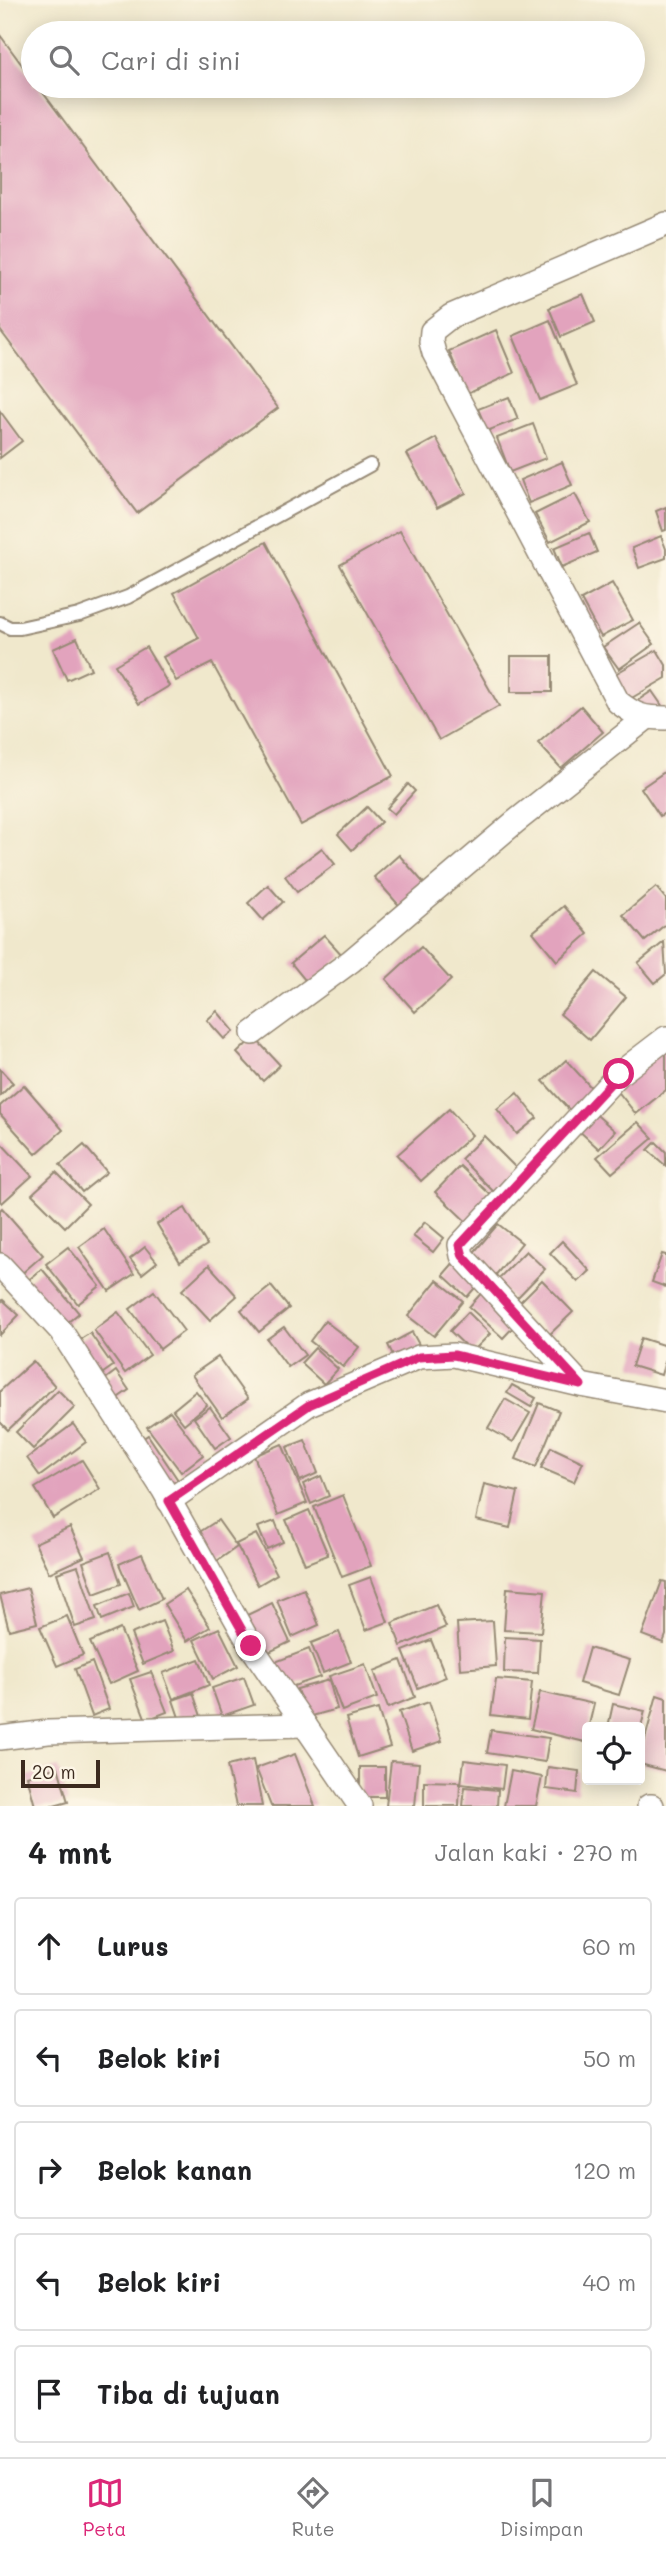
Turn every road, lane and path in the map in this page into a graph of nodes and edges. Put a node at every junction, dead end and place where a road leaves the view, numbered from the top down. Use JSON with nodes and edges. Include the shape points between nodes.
{"nodes":[{"id":1,"x":666,"y":223,"type":"edge"},
{"id":2,"x":370,"y":466,"type":"dead end"},
{"id":3,"x":0,"y":623,"type":"edge"},
{"id":4,"x":656,"y":719,"type":"edge"},
{"id":5,"x":253,"y":1033,"type":"dead end"},
{"id":6,"x":666,"y":1038,"type":"edge"},
{"id":7,"x":0,"y":1265,"type":"edge"},
{"id":8,"x":581,"y":1385,"type":"junction"},
{"id":9,"x":666,"y":1401,"type":"edge"},
{"id":10,"x":169,"y":1501,"type":"junction"},
{"id":11,"x":305,"y":1725,"type":"junction"},
{"id":12,"x":0,"y":1738,"type":"edge"},
{"id":13,"x":360,"y":1806,"type":"edge"}],
"edges":[{"from":1,"to":4,"type":"street","via":[[451,316],[432,331],[431,342],[618,702]]},
{"from":2,"to":3,"type":"lane","via":[[128,597],[20,628]]},
{"from":4,"to":5,"type":"street","via":[[514,822],[351,961]]},
{"from":6,"to":8,"type":"street","via":[[619,1074],[460,1245],[463,1256]]},
{"from":7,"to":10,"type":"street","via":[[61,1331]]},
{"from":8,"to":9,"type":"street"},
{"from":8,"to":10,"type":"street","via":[[454,1355],[419,1357],[309,1405]]},
{"from":10,"to":11,"type":"street","via":[[251,1646]]},
{"from":11,"to":12,"type":"street","via":[[48,1732]]},
{"from":11,"to":13,"type":"street"}]}
